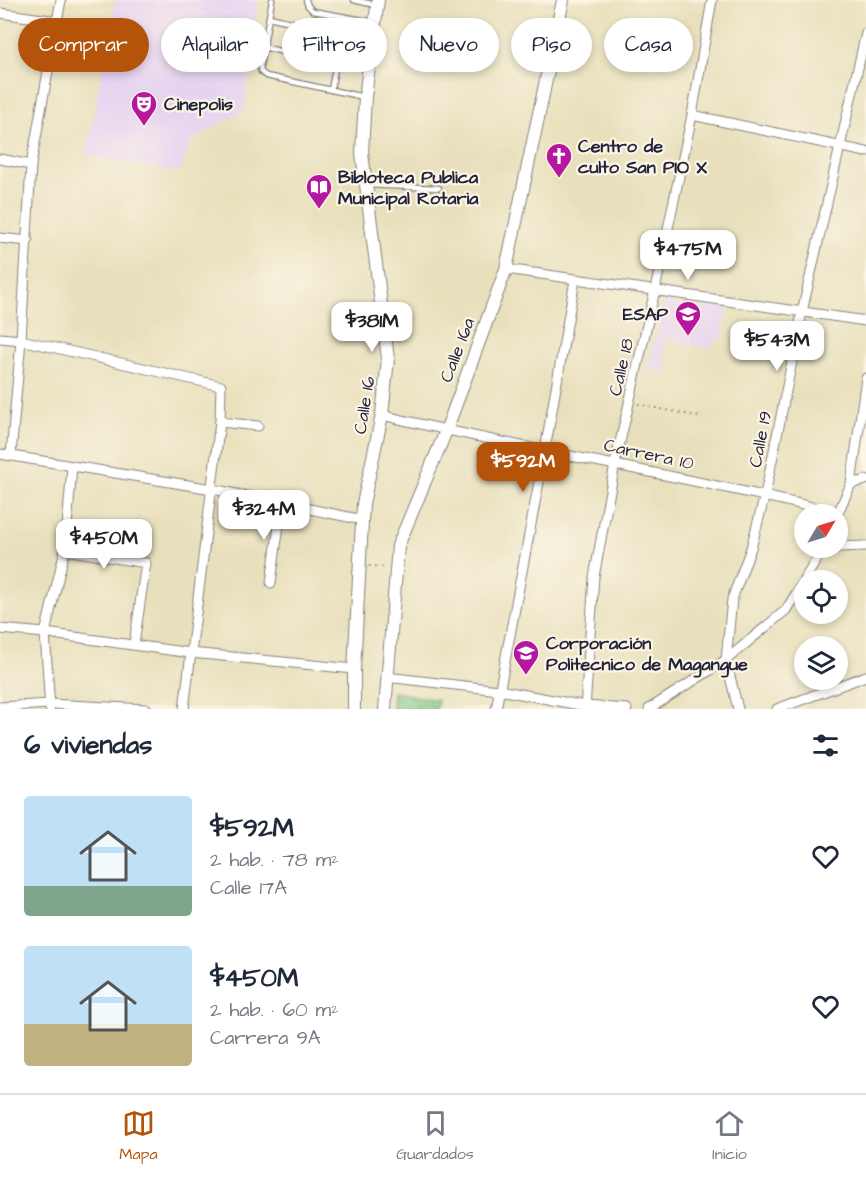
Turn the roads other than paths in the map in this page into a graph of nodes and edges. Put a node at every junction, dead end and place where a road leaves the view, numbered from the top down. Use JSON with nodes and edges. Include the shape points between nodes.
{"nodes":[{"id":1,"x":61,"y":0,"type":"edge"},
{"id":2,"x":272,"y":0,"type":"edge"},
{"id":3,"x":306,"y":0,"type":"edge"},
{"id":4,"x":354,"y":0,"type":"edge"},
{"id":5,"x":563,"y":0,"type":"edge"},
{"id":6,"x":712,"y":0,"type":"edge"},
{"id":7,"x":377,"y":3,"type":"edge"},
{"id":8,"x":0,"y":13,"type":"edge"},
{"id":9,"x":269,"y":17,"type":"joint"},
{"id":10,"x":36,"y":18,"type":"edge"},
{"id":11,"x":58,"y":18,"type":"edge"},
{"id":12,"x":352,"y":18,"type":"edge"},
{"id":13,"x":375,"y":18,"type":"edge"},
{"id":14,"x":282,"y":20,"type":"edge"},
{"id":15,"x":866,"y":33,"type":"edge"},
{"id":16,"x":48,"y":72,"type":"edge"},
{"id":17,"x":261,"y":72,"type":"edge"},
{"id":18,"x":335,"y":72,"type":"edge"},
{"id":19,"x":368,"y":72,"type":"edge"},
{"id":20,"x":331,"y":90,"type":"junction"},
{"id":21,"x":365,"y":97,"type":"junction"},
{"id":22,"x":692,"y":115,"type":"junction"},
{"id":23,"x":839,"y":147,"type":"junction"},
{"id":24,"x":866,"y":152,"type":"edge"},
{"id":25,"x":0,"y":159,"type":"edge"},
{"id":26,"x":31,"y":165,"type":"junction"},
{"id":27,"x":366,"y":185,"type":"junction"},
{"id":28,"x":439,"y":188,"type":"dead end"},
{"id":29,"x":0,"y":238,"type":"edge"},
{"id":30,"x":28,"y":241,"type":"junction"},
{"id":31,"x":506,"y":269,"type":"junction"},
{"id":32,"x":575,"y":280,"type":"junction"},
{"id":33,"x":655,"y":290,"type":"junction"},
{"id":34,"x":802,"y":312,"type":"junction"},
{"id":35,"x":866,"y":321,"type":"edge"},
{"id":36,"x":0,"y":338,"type":"edge"},
{"id":37,"x":21,"y":339,"type":"junction"},
{"id":38,"x":866,"y":378,"type":"edge"},
{"id":39,"x":382,"y":416,"type":"junction"},
{"id":40,"x":220,"y":422,"type":"junction"},
{"id":41,"x":258,"y":426,"type":"dead end"},
{"id":42,"x":446,"y":431,"type":"junction"},
{"id":43,"x":545,"y":450,"type":"junction"},
{"id":44,"x":0,"y":454,"type":"edge"},
{"id":45,"x":11,"y":455,"type":"junction"},
{"id":46,"x":615,"y":464,"type":"junction"},
{"id":47,"x":72,"y":467,"type":"junction"},
{"id":48,"x":866,"y":480,"type":"edge"},
{"id":49,"x":851,"y":484,"type":"junction"},
{"id":50,"x":212,"y":489,"type":"junction"},
{"id":51,"x":765,"y":495,"type":"junction"},
{"id":52,"x":282,"y":503,"type":"junction"},
{"id":53,"x":799,"y":504,"type":"edge"},
{"id":54,"x":842,"y":504,"type":"edge"},
{"id":55,"x":363,"y":520,"type":"junction"},
{"id":56,"x":866,"y":546,"type":"edge"},
{"id":57,"x":848,"y":547,"type":"edge"},
{"id":58,"x":65,"y":550,"type":"junction"},
{"id":59,"x":271,"y":583,"type":"dead end"},
{"id":60,"x":794,"y":597,"type":"edge"},
{"id":61,"x":0,"y":629,"type":"edge"},
{"id":62,"x":45,"y":633,"type":"junction"},
{"id":63,"x":134,"y":644,"type":"junction"},
{"id":64,"x":191,"y":653,"type":"junction"},
{"id":65,"x":726,"y":660,"type":"junction"},
{"id":66,"x":354,"y":669,"type":"junction"},
{"id":67,"x":866,"y":676,"type":"edge"},
{"id":68,"x":386,"y":677,"type":"junction"},
{"id":69,"x":499,"y":690,"type":"junction"},
{"id":70,"x":0,"y":706,"type":"edge"},
{"id":71,"x":50,"y":707,"type":"edge"},
{"id":72,"x":585,"y":707,"type":"edge"},
{"id":73,"x":147,"y":709,"type":"edge"},
{"id":74,"x":184,"y":709,"type":"edge"},
{"id":75,"x":354,"y":709,"type":"edge"},
{"id":76,"x":385,"y":709,"type":"edge"},
{"id":77,"x":496,"y":709,"type":"edge"},
{"id":78,"x":627,"y":709,"type":"edge"},
{"id":79,"x":650,"y":709,"type":"edge"},
{"id":80,"x":738,"y":709,"type":"edge"},
{"id":81,"x":777,"y":709,"type":"edge"}],
"edges":[{"from":1,"to":11,"type":"street"},
{"from":2,"to":9,"type":"lane"},
{"from":3,"to":12,"type":"lane","via":[[313,11]]},
{"from":4,"to":7,"type":"lane"},
{"from":5,"to":31,"type":"main road","name":"Calle 16a"},
{"from":6,"to":22,"type":"street","name":"Calle 18"},
{"from":7,"to":13,"type":"main road","name":"Calle 16"},
{"from":8,"to":10,"type":"street"},
{"from":9,"to":14,"type":"lane"},
{"from":15,"to":23,"type":"street","name":"Calle 19"},
{"from":16,"to":26,"type":"street"},
{"from":17,"to":20,"type":"lane"},
{"from":18,"to":20,"type":"lane"},
{"from":19,"to":21,"type":"main road","name":"Calle 16"},
{"from":20,"to":21,"type":"lane"},
{"from":21,"to":27,"type":"main road","name":"Calle 16","via":[[362,153]]},
{"from":22,"to":23,"type":"street"},
{"from":22,"to":33,"type":"street","name":"Calle 18"},
{"from":23,"to":24,"type":"street"},
{"from":23,"to":34,"type":"street","name":"Calle 19"},
{"from":25,"to":26,"type":"street"},
{"from":26,"to":30,"type":"street"},
{"from":27,"to":28,"type":"lane"},
{"from":27,"to":39,"type":"main road","name":"Calle 16","via":[[388,359]]},
{"from":29,"to":30,"type":"street"},
{"from":30,"to":37,"type":"street"},
{"from":31,"to":32,"type":"street"},
{"from":31,"to":42,"type":"main road","name":"Calle 16a"},
{"from":32,"to":33,"type":"street"},
{"from":32,"to":43,"type":"street"},
{"from":33,"to":34,"type":"street"},
{"from":33,"to":46,"type":"street","name":"Calle 18"},
{"from":34,"to":35,"type":"street"},
{"from":34,"to":51,"type":"street","name":"Calle 19"},
{"from":36,"to":37,"type":"street"},
{"from":37,"to":40,"type":"street","via":[[221,386]]},
{"from":37,"to":45,"type":"street"},
{"from":38,"to":49,"type":"street"},
{"from":39,"to":42,"type":"street","name":"Carrera 10"},
{"from":39,"to":55,"type":"main road","name":"Calle 16"},
{"from":40,"to":41,"type":"street"},
{"from":40,"to":50,"type":"street"},
{"from":42,"to":43,"type":"street","name":"Carrera 10"},
{"from":42,"to":68,"type":"main road","name":"Calle 16a","via":[[398,546]]},
{"from":43,"to":46,"type":"street","name":"Carrera 10"},
{"from":43,"to":69,"type":"street"},
{"from":44,"to":45,"type":"street"},
{"from":45,"to":47,"type":"street"},
{"from":46,"to":51,"type":"street","name":"Carrera 10"},
{"from":46,"to":72,"type":"street","name":"Calle 18","via":[[594,577]]},
{"from":47,"to":50,"type":"street"},
{"from":47,"to":58,"type":"street"},
{"from":48,"to":49,"type":"street"},
{"from":49,"to":54,"type":"street"},
{"from":50,"to":52,"type":"street"},
{"from":50,"to":64,"type":"street"},
{"from":51,"to":53,"type":"street","name":"Carrera 10"},
{"from":51,"to":65,"type":"street","name":"Calle 19","via":[[732,599]]},
{"from":52,"to":55,"type":"street"},
{"from":52,"to":59,"type":"street"},
{"from":55,"to":66,"type":"main road","name":"Calle 16"},
{"from":56,"to":57,"type":"street"},
{"from":58,"to":62,"type":"street"},
{"from":58,"to":63,"type":"street","via":[[146,563]]},
{"from":60,"to":65,"type":"street","via":[[786,610]]},
{"from":61,"to":62,"type":"street"},
{"from":62,"to":63,"type":"street"},
{"from":62,"to":71,"type":"street"},
{"from":63,"to":64,"type":"street"},
{"from":64,"to":66,"type":"street"},
{"from":64,"to":74,"type":"street"},
{"from":65,"to":79,"type":"street"},
{"from":65,"to":80,"type":"street","name":"Calle 19"},
{"from":66,"to":75,"type":"main road","name":"Calle 16"},
{"from":67,"to":81,"type":"street"},
{"from":68,"to":69,"type":"street"},
{"from":68,"to":76,"type":"main road","name":"Calle 16a"},
{"from":69,"to":72,"type":"street"},
{"from":69,"to":77,"type":"street"},
{"from":70,"to":71,"type":"street"},
{"from":71,"to":73,"type":"street"},
{"from":72,"to":78,"type":"street"}]}
